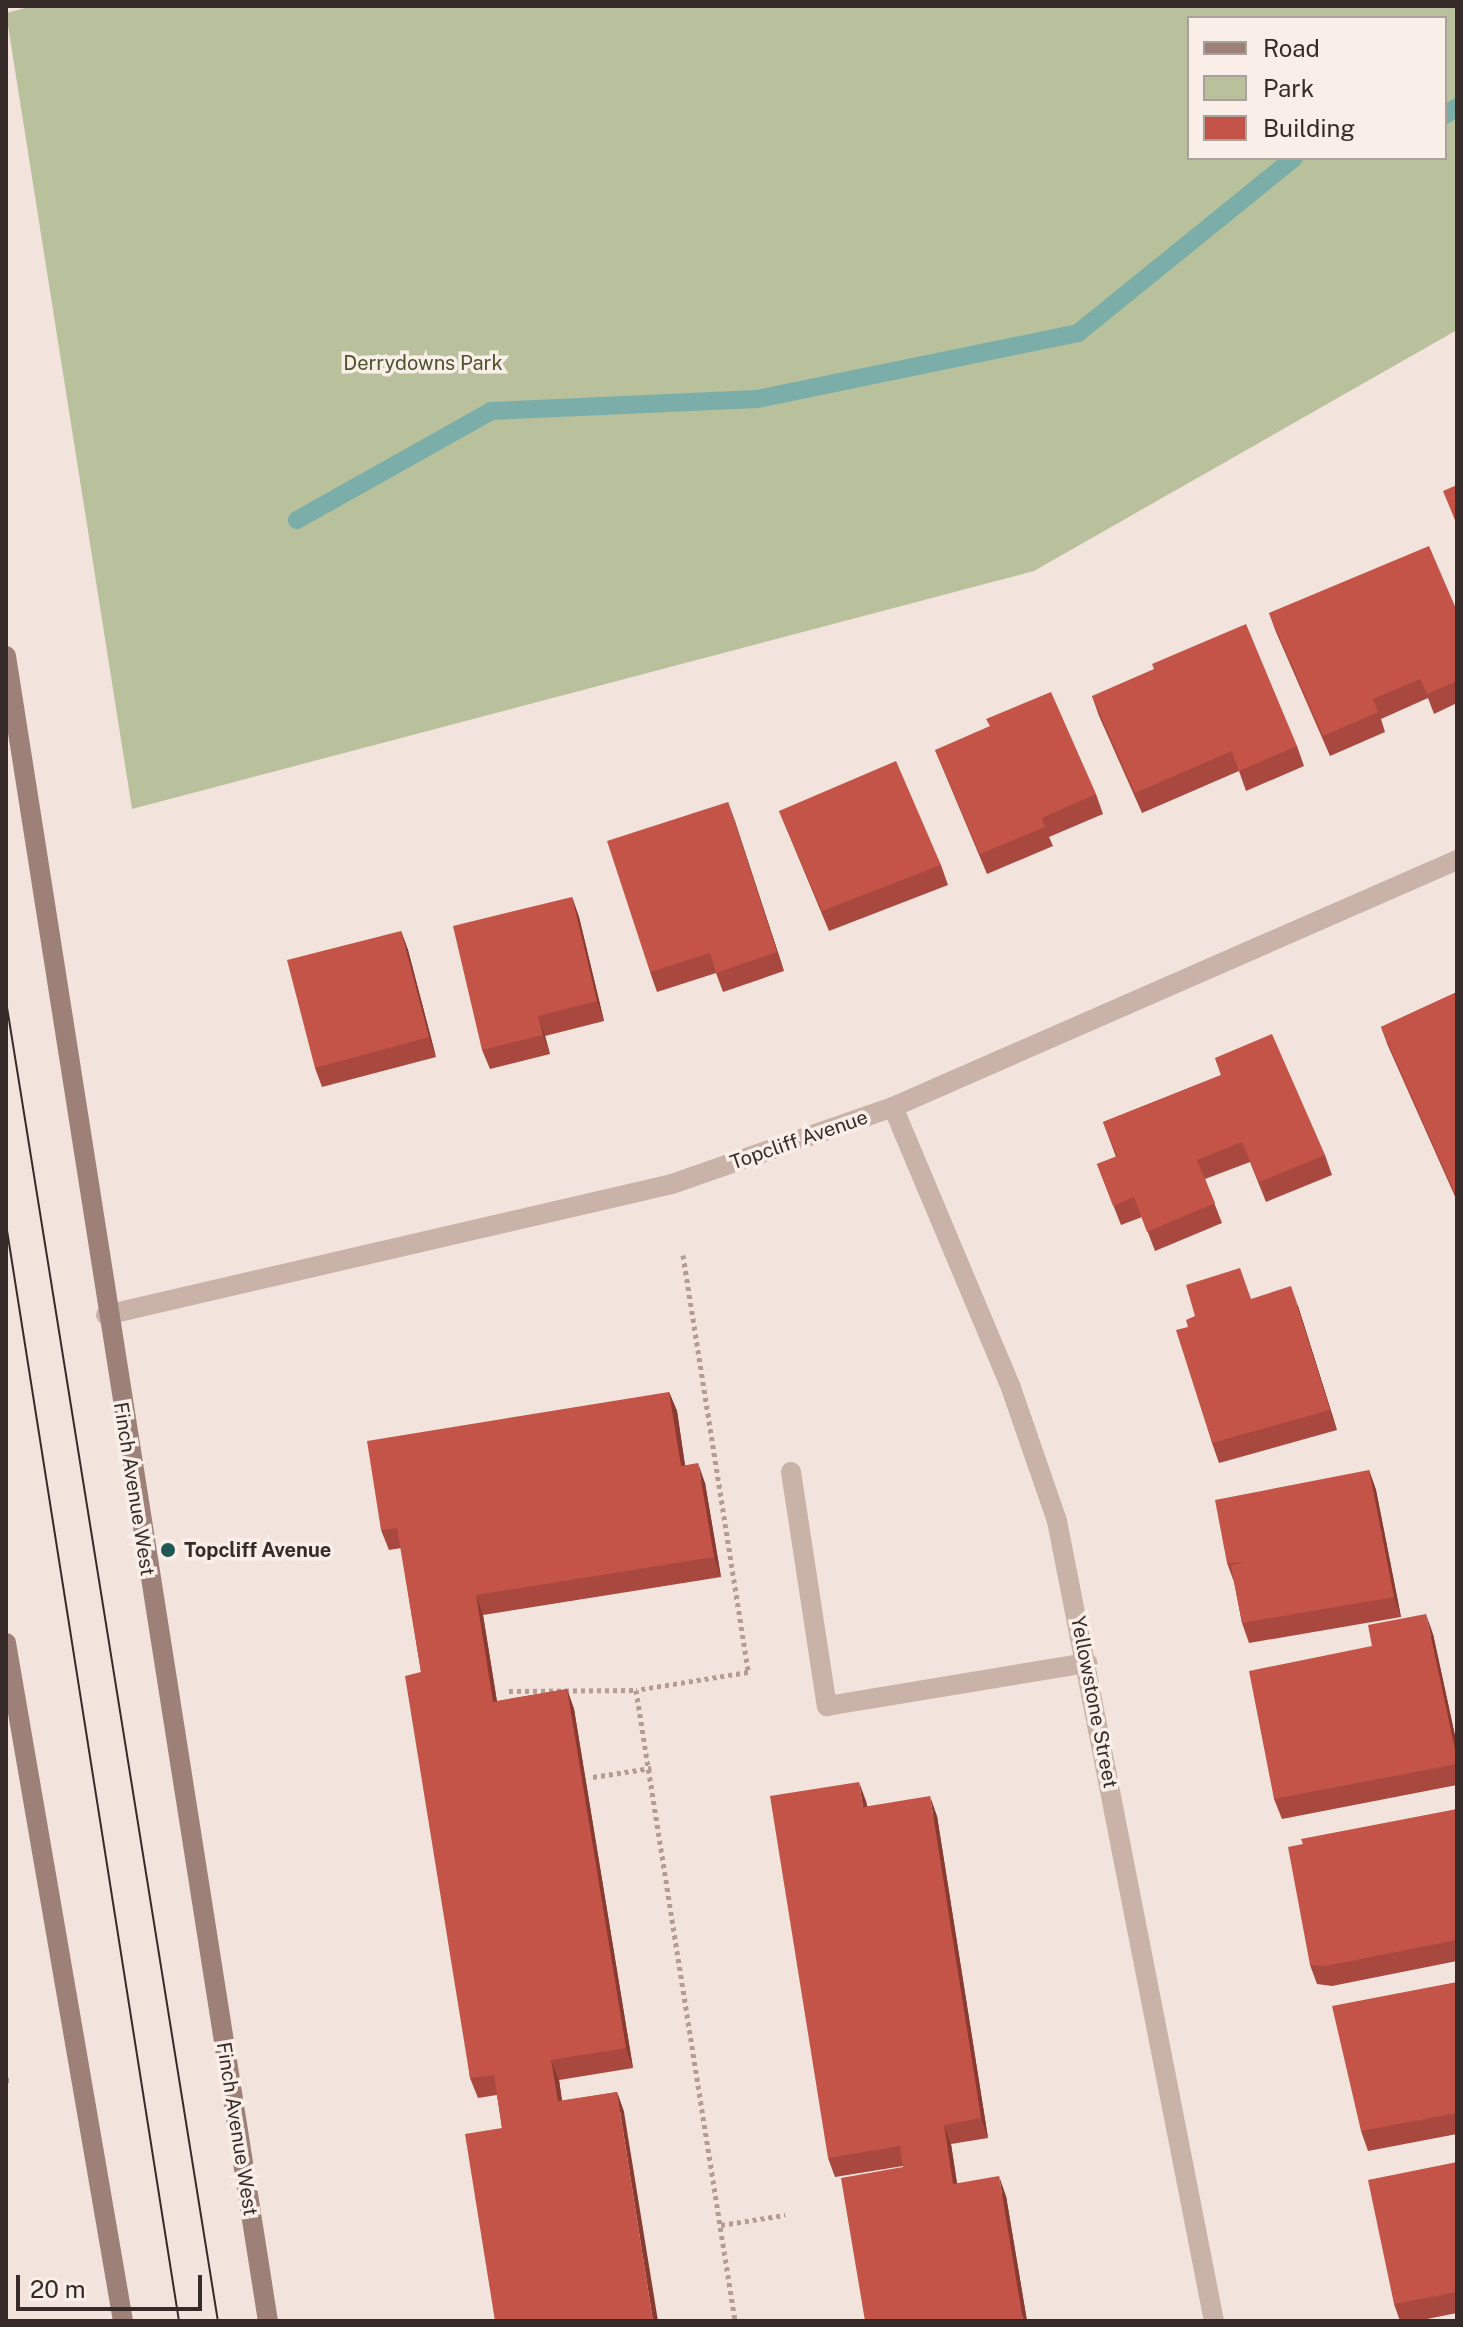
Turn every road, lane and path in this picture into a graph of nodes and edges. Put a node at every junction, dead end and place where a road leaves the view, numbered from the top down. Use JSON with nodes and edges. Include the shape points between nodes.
{"nodes":[{"id":1,"x":6,"y":656,"type":"edge"},
{"id":2,"x":1457,"y":860,"type":"edge"},
{"id":3,"x":893,"y":1107,"type":"junction"},
{"id":4,"x":683,"y":1255,"type":"dead end"},
{"id":5,"x":106,"y":1315,"type":"junction"},
{"id":6,"x":791,"y":1472,"type":"dead end"},
{"id":7,"x":6,"y":1643,"type":"edge"},
{"id":8,"x":1087,"y":1663,"type":"junction"},
{"id":9,"x":636,"y":1690,"type":"junction"},
{"id":10,"x":509,"y":1691,"type":"dead end"},
{"id":11,"x":652,"y":1768,"type":"junction"},
{"id":12,"x":593,"y":1777,"type":"dead end"},
{"id":13,"x":785,"y":2215,"type":"dead end"},
{"id":14,"x":721,"y":2225,"type":"junction"},
{"id":15,"x":123,"y":2321,"type":"edge"},
{"id":16,"x":268,"y":2321,"type":"edge"},
{"id":17,"x":735,"y":2321,"type":"edge"},
{"id":18,"x":1214,"y":2321,"type":"edge"}],
"edges":[{"from":1,"to":5,"type":"main road","name":"Finch Avenue West"},
{"from":2,"to":3,"type":"street","name":"Topcliff Avenue"},
{"from":3,"to":5,"type":"street","name":"Topcliff Avenue","via":[[672,1184]]},
{"from":3,"to":8,"type":"street","name":"Yellowstone Street","via":[[1016,1403],[1057,1521]]},
{"from":4,"to":9,"type":"path","via":[[748,1672]]},
{"from":5,"to":16,"type":"main road","name":"Finch Avenue West"},
{"from":6,"to":8,"type":"street","via":[[827,1706]]},
{"from":7,"to":15,"type":"main road"},
{"from":8,"to":18,"type":"street","name":"Yellowstone Street"},
{"from":9,"to":10,"type":"path"},
{"from":9,"to":11,"type":"path"},
{"from":11,"to":12,"type":"path"},
{"from":11,"to":14,"type":"path"},
{"from":13,"to":14,"type":"path"},
{"from":14,"to":17,"type":"path"}]}
